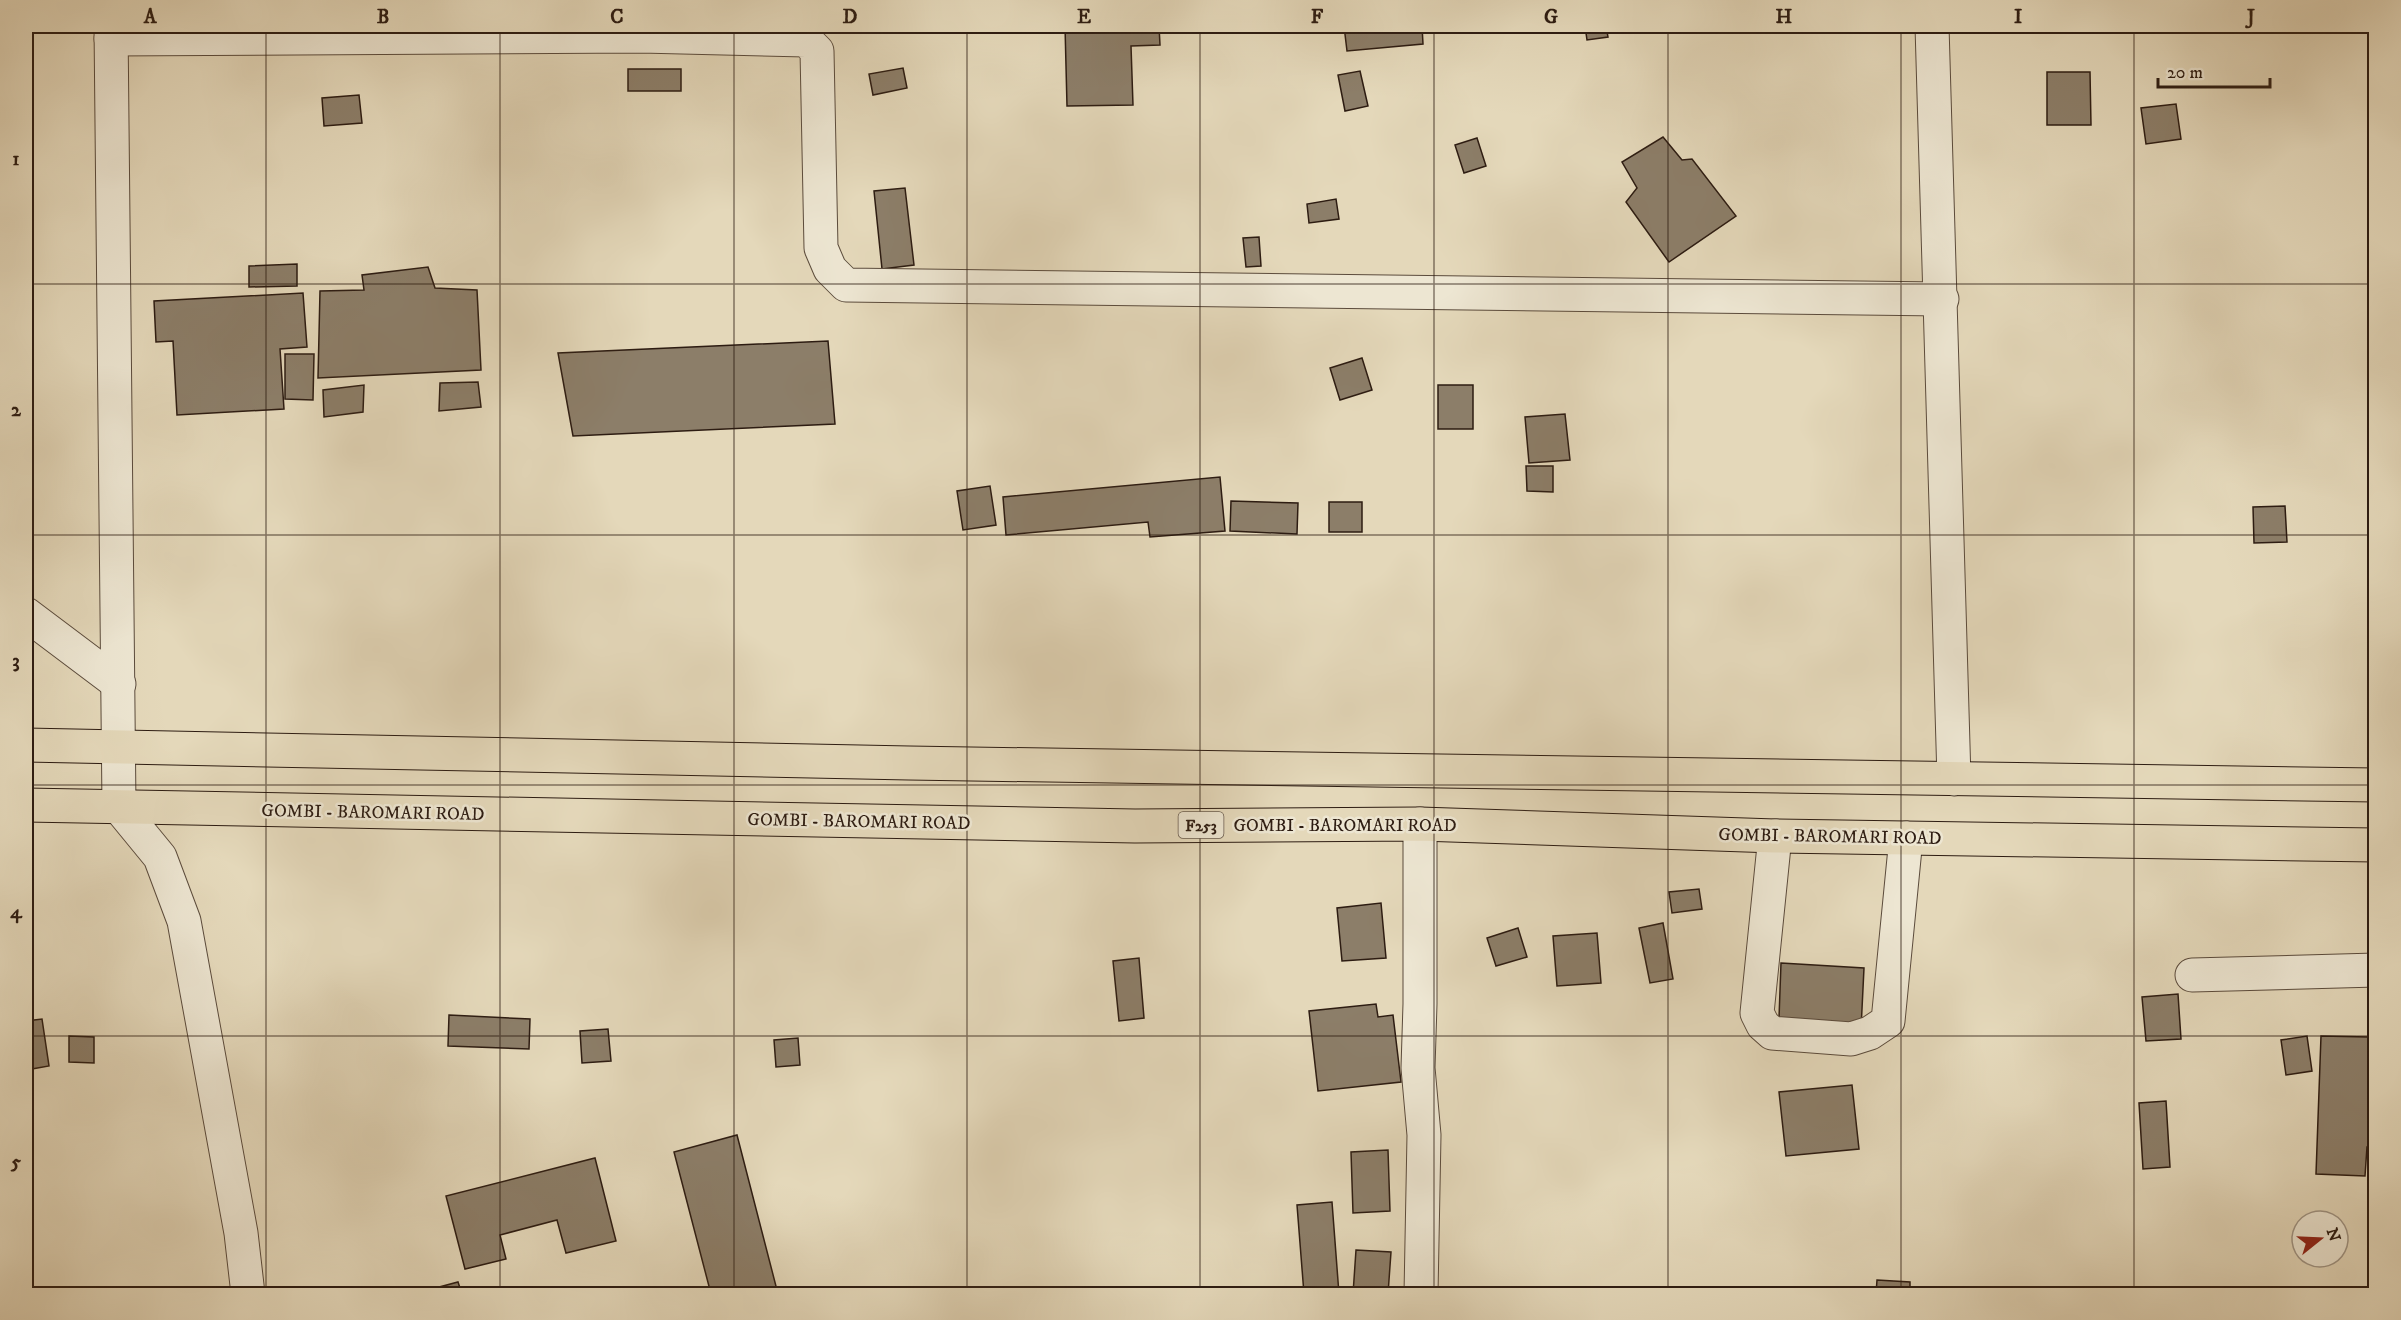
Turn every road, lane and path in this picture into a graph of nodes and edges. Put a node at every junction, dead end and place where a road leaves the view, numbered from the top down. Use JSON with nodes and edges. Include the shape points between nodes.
{"nodes":[{"id":1,"x":1932,"y":26,"type":"edge"},
{"id":2,"x":111,"y":32,"type":"edge"},
{"id":3,"x":1942,"y":299,"type":"junction"},
{"id":4,"x":26,"y":614,"type":"edge"},
{"id":5,"x":119,"y":684,"type":"junction"},
{"id":6,"x":26,"y":745,"type":"edge"},
{"id":7,"x":119,"y":746,"type":"junction"},
{"id":8,"x":1954,"y":779,"type":"junction"},
{"id":9,"x":2376,"y":785,"type":"edge"},
{"id":10,"x":26,"y":805,"type":"edge"},
{"id":11,"x":118,"y":807,"type":"junction"},
{"id":12,"x":1420,"y":824,"type":"junction"},
{"id":13,"x":1775,"y":836,"type":"junction"},
{"id":14,"x":1906,"y":838,"type":"junction"},
{"id":15,"x":2376,"y":845,"type":"edge"},
{"id":16,"x":2376,"y":970,"type":"edge"},
{"id":17,"x":2192,"y":975,"type":"dead end"},
{"id":18,"x":248,"y":1294,"type":"edge"},
{"id":19,"x":1420,"y":1294,"type":"edge"}],
"edges":[{"from":1,"to":3,"type":"street"},
{"from":2,"to":3,"type":"street","via":[[806,40],[817,51],[821,248],[830,269],[846,285]]},
{"from":2,"to":5,"type":"street"},
{"from":3,"to":8,"type":"street"},
{"from":4,"to":5,"type":"street"},
{"from":5,"to":7,"type":"street"},
{"from":6,"to":7,"type":"main road"},
{"from":7,"to":8,"type":"main road","via":[[897,763]]},
{"from":7,"to":11,"type":"street"},
{"from":8,"to":9,"type":"main road"},
{"from":10,"to":11,"type":"main road","name":"GOMBI - BAROMARI ROAD","number":"F253"},
{"from":11,"to":12,"type":"main road","name":"GOMBI - BAROMARI ROAD","number":"F253","via":[[1135,826]]},
{"from":11,"to":18,"type":"street","via":[[160,857],[184,921],[241,1233]]},
{"from":12,"to":13,"type":"main road","name":"GOMBI - BAROMARI ROAD","number":"F253"},
{"from":12,"to":19,"type":"street","via":[[1418,1068],[1424,1135]]},
{"from":13,"to":14,"type":"main road","name":"GOMBI - BAROMARI ROAD","number":"F253"},
{"from":13,"to":14,"type":"street","via":[[1757,1013],[1772,1033],[1851,1039],[1888,1022]]},
{"from":14,"to":15,"type":"main road","name":"GOMBI - BAROMARI ROAD","number":"F253"},
{"from":16,"to":17,"type":"street"}]}
